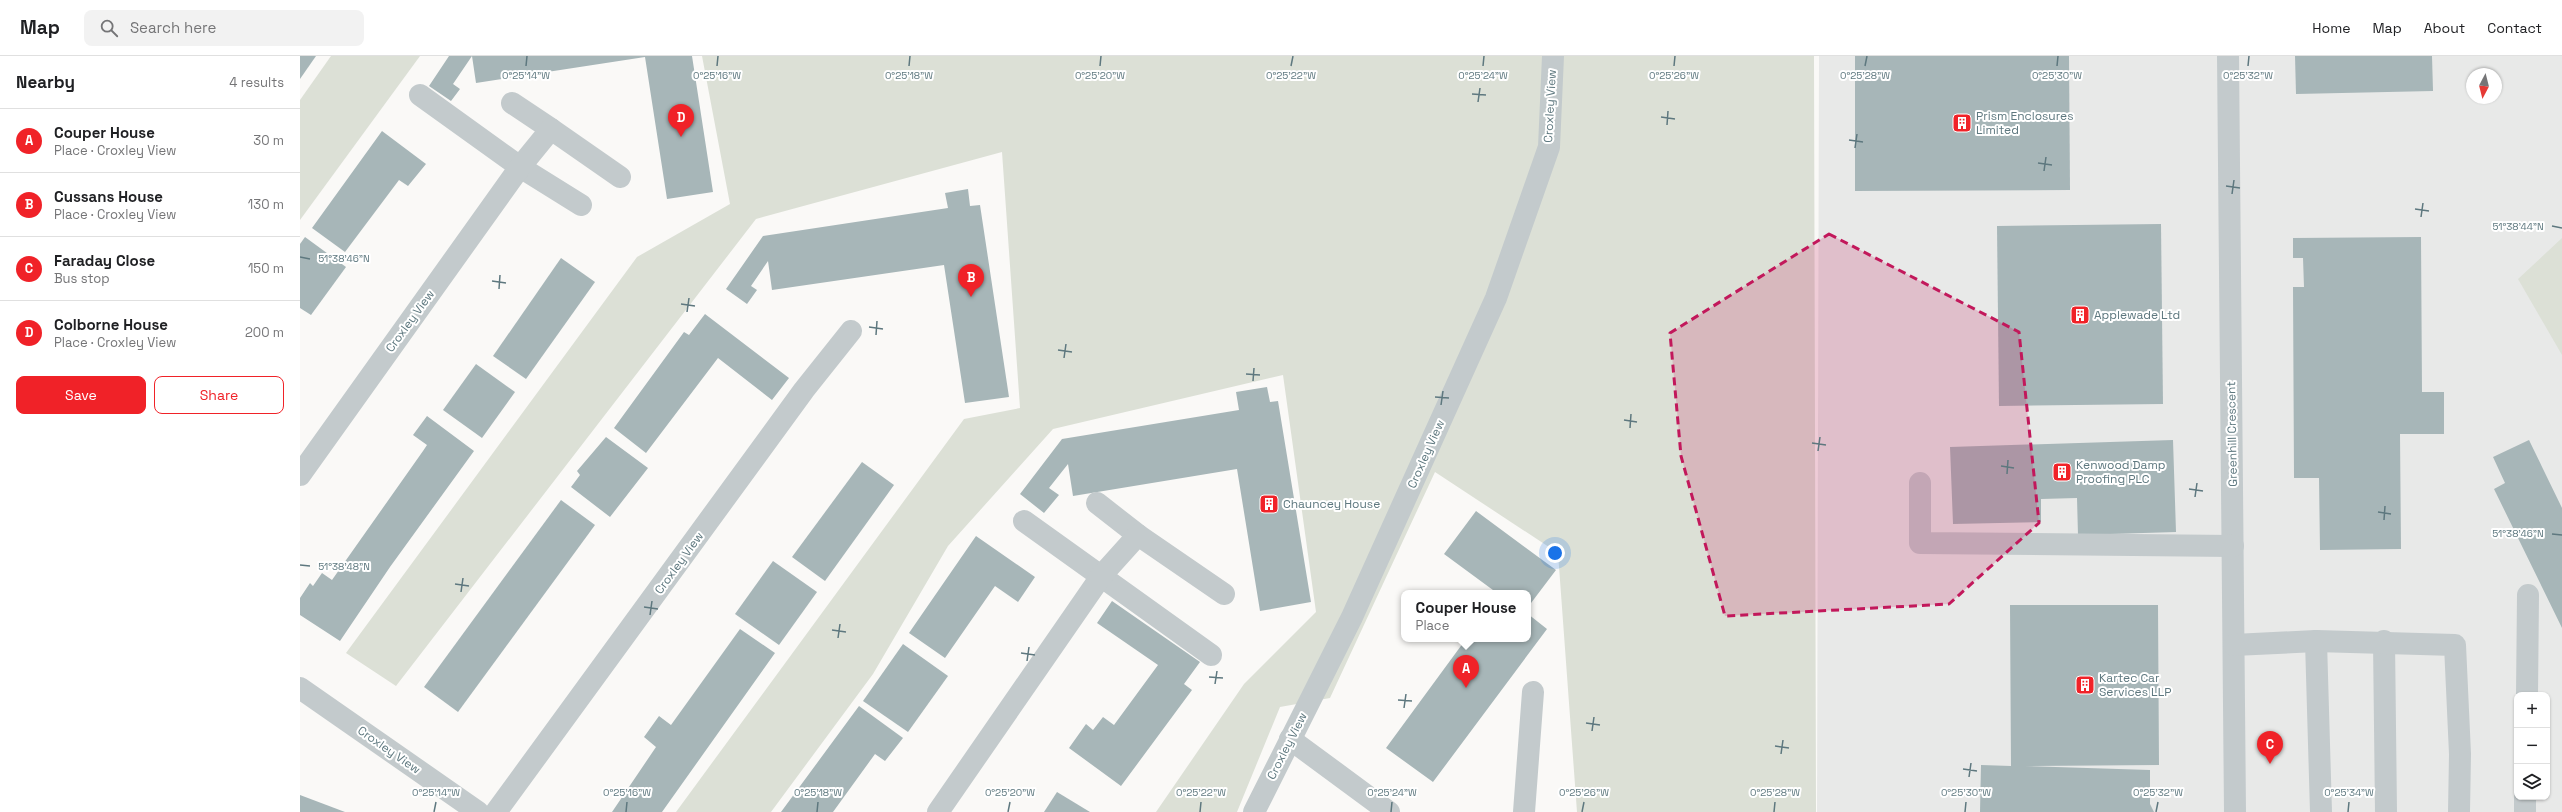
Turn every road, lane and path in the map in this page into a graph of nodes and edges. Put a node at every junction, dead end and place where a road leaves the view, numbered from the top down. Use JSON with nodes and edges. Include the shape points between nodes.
{"nodes":[{"id":1,"x":1553,"y":56,"type":"edge"},
{"id":2,"x":2228,"y":56,"type":"edge"},
{"id":3,"x":420,"y":96,"type":"dead end"},
{"id":4,"x":512,"y":103,"type":"dead end"},
{"id":5,"x":551,"y":129,"type":"junction"},
{"id":6,"x":520,"y":168,"type":"junction"},
{"id":7,"x":620,"y":177,"type":"dead end"},
{"id":8,"x":581,"y":205,"type":"dead end"},
{"id":9,"x":851,"y":331,"type":"dead end"},
{"id":10,"x":300,"y":475,"type":"edge"},
{"id":11,"x":1920,"y":483,"type":"dead end"},
{"id":12,"x":1096,"y":503,"type":"dead end"},
{"id":13,"x":1024,"y":521,"type":"dead end"},
{"id":14,"x":1138,"y":535,"type":"junction"},
{"id":15,"x":2233,"y":546,"type":"junction"},
{"id":16,"x":1102,"y":575,"type":"junction"},
{"id":17,"x":1224,"y":594,"type":"dead end"},
{"id":18,"x":2528,"y":595,"type":"dead end"},
{"id":19,"x":2316,"y":640,"type":"junction"},
{"id":20,"x":2384,"y":641,"type":"junction"},
{"id":21,"x":2234,"y":645,"type":"junction"},
{"id":22,"x":1211,"y":656,"type":"dead end"},
{"id":23,"x":300,"y":688,"type":"edge"},
{"id":24,"x":1533,"y":692,"type":"dead end"},
{"id":25,"x":2527,"y":692,"type":"edge"},
{"id":26,"x":1290,"y":739,"type":"junction"},
{"id":27,"x":2525,"y":800,"type":"edge"},
{"id":28,"x":478,"y":812,"type":"edge"},
{"id":29,"x":496,"y":812,"type":"edge"},
{"id":30,"x":938,"y":812,"type":"edge"},
{"id":31,"x":1254,"y":812,"type":"edge"},
{"id":32,"x":1389,"y":812,"type":"edge"},
{"id":33,"x":1524,"y":812,"type":"edge"},
{"id":34,"x":2235,"y":812,"type":"edge"},
{"id":35,"x":2321,"y":812,"type":"edge"},
{"id":36,"x":2386,"y":812,"type":"edge"},
{"id":37,"x":2459,"y":812,"type":"edge"},
{"id":38,"x":2525,"y":812,"type":"edge"}],
"edges":[{"from":1,"to":26,"type":"street","name":"Croxley View","via":[[1549,147],[1496,298],[1352,617]]},
{"from":2,"to":15,"type":"street","name":"Greenhill Crescent"},
{"from":3,"to":6,"type":"street"},
{"from":4,"to":5,"type":"street"},
{"from":5,"to":6,"type":"street","name":"Croxley View"},
{"from":5,"to":7,"type":"street"},
{"from":6,"to":8,"type":"street"},
{"from":6,"to":10,"type":"street","name":"Croxley View"},
{"from":9,"to":29,"type":"street","name":"Croxley View","via":[[804,390]]},
{"from":11,"to":15,"type":"street","via":[[1920,543]]},
{"from":12,"to":14,"type":"street"},
{"from":13,"to":16,"type":"street"},
{"from":14,"to":16,"type":"street"},
{"from":14,"to":17,"type":"street"},
{"from":15,"to":21,"type":"street","name":"Greenhill Crescent"},
{"from":16,"to":22,"type":"street"},
{"from":16,"to":30,"type":"street"},
{"from":18,"to":25,"type":"street"},
{"from":19,"to":20,"type":"street"},
{"from":19,"to":21,"type":"street"},
{"from":19,"to":35,"type":"street"},
{"from":20,"to":36,"type":"street"},
{"from":20,"to":37,"type":"street","via":[[2455,645],[2460,754]]},
{"from":21,"to":34,"type":"street","name":"Greenhill Crescent"},
{"from":23,"to":28,"type":"street","name":"Croxley View"},
{"from":24,"to":33,"type":"street"},
{"from":26,"to":31,"type":"street","name":"Croxley View"},
{"from":26,"to":32,"type":"street"},
{"from":27,"to":38,"type":"street"}]}
